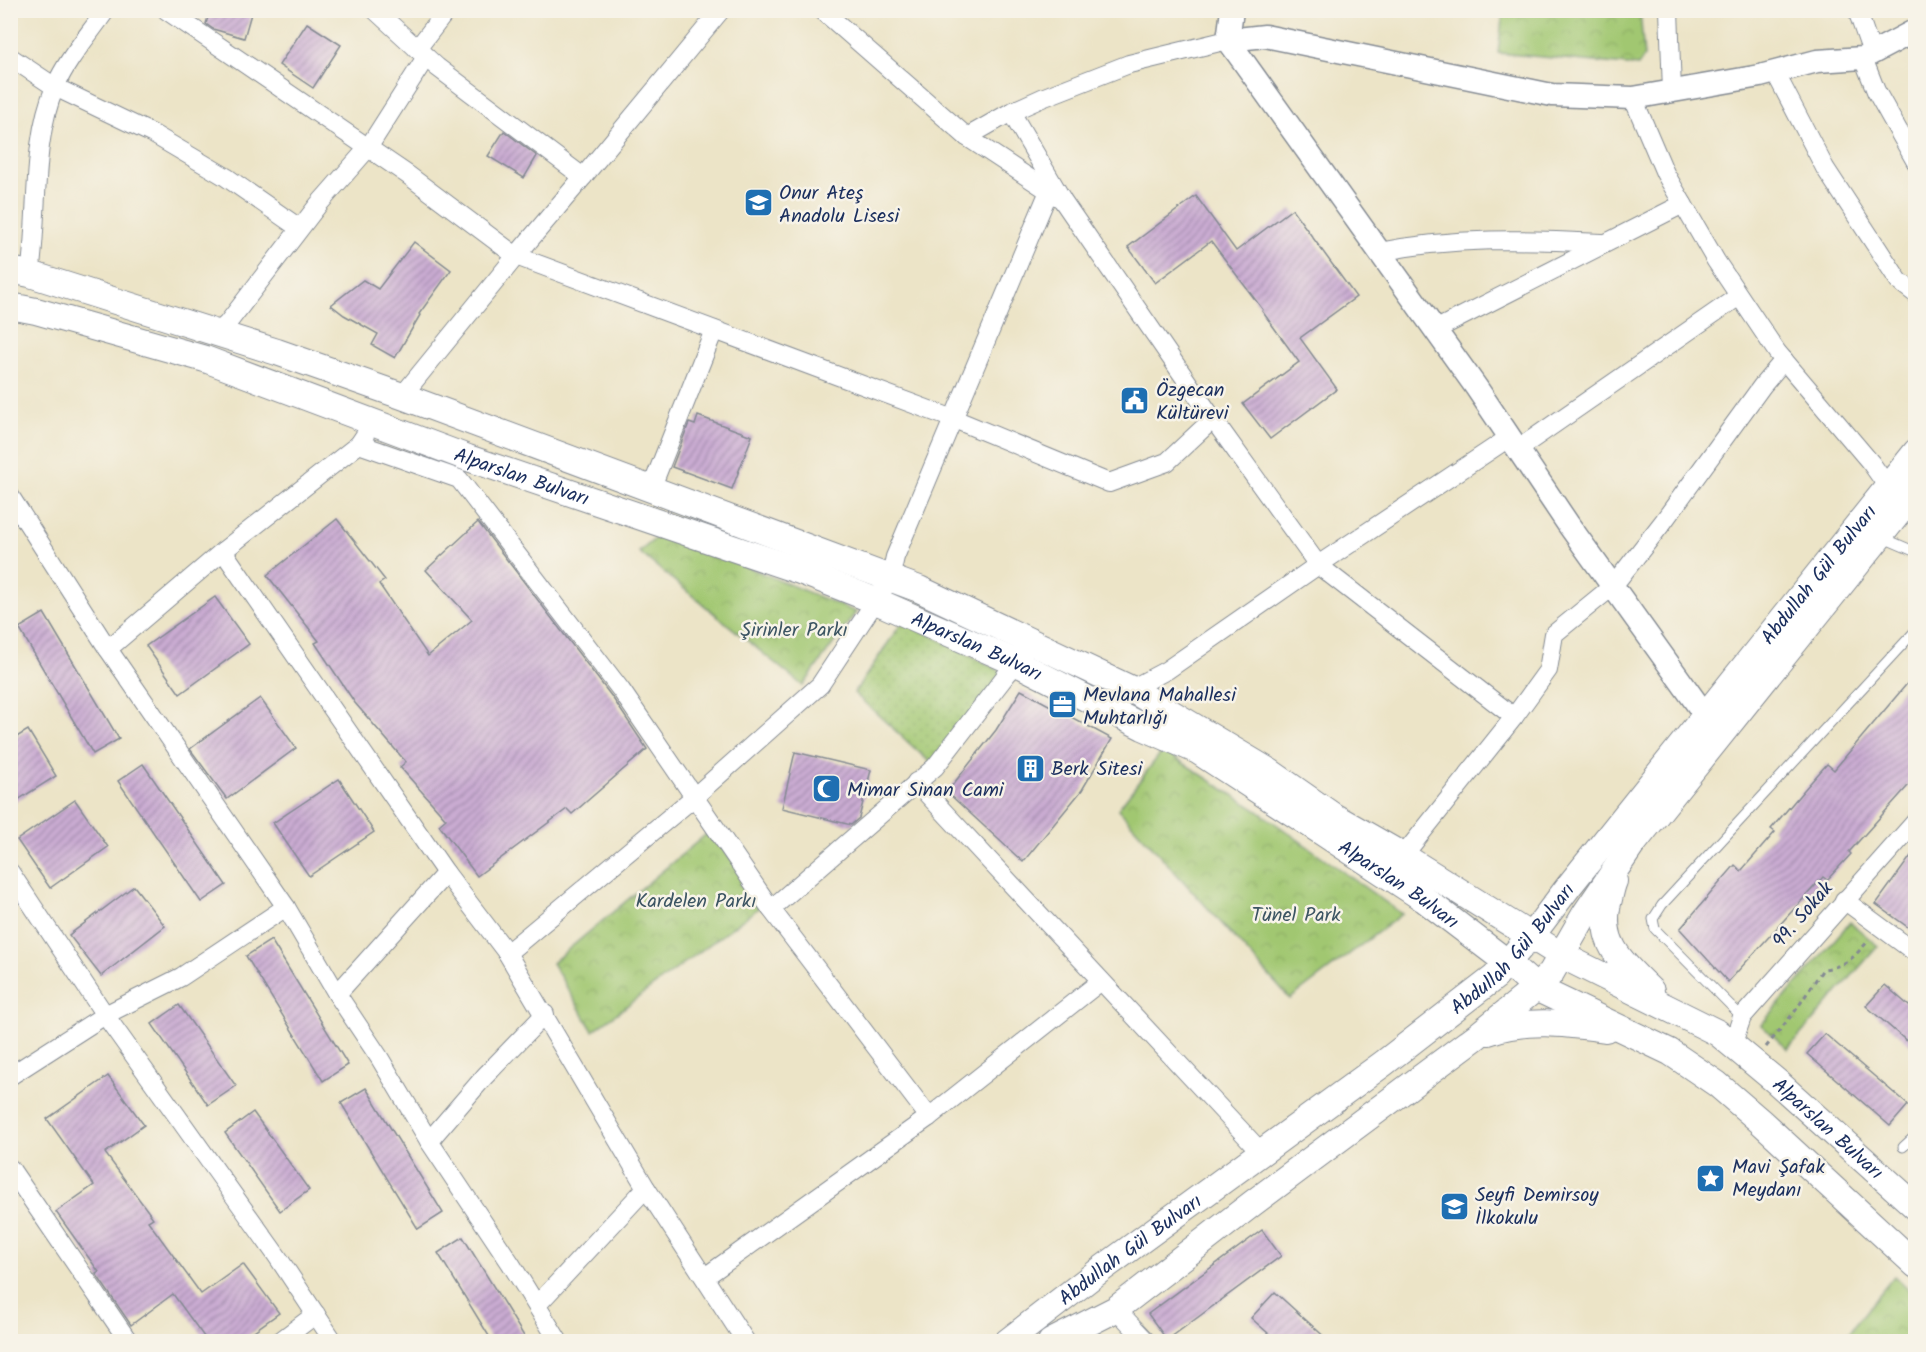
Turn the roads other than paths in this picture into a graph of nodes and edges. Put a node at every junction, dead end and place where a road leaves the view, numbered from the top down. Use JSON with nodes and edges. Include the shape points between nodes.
{"nodes":[{"id":1,"x":106,"y":10,"type":"edge"},
{"id":2,"x":166,"y":10,"type":"edge"},
{"id":3,"x":375,"y":10,"type":"edge"},
{"id":4,"x":447,"y":10,"type":"edge"},
{"id":5,"x":721,"y":10,"type":"edge"},
{"id":6,"x":822,"y":10,"type":"edge"},
{"id":7,"x":1232,"y":10,"type":"edge"},
{"id":8,"x":1669,"y":10,"type":"edge"},
{"id":9,"x":1857,"y":10,"type":"edge"},
{"id":10,"x":1916,"y":30,"type":"edge"},
{"id":11,"x":1228,"y":40,"type":"junction"},
{"id":12,"x":422,"y":53,"type":"junction"},
{"id":13,"x":1868,"y":55,"type":"junction"},
{"id":14,"x":10,"y":57,"type":"edge"},
{"id":15,"x":1775,"y":72,"type":"junction"},
{"id":16,"x":55,"y":87,"type":"junction"},
{"id":17,"x":1672,"y":90,"type":"junction"},
{"id":18,"x":1633,"y":98,"type":"junction"},
{"id":19,"x":1011,"y":112,"type":"junction"},
{"id":20,"x":967,"y":137,"type":"junction"},
{"id":21,"x":368,"y":148,"type":"junction"},
{"id":22,"x":1916,"y":162,"type":"edge"},
{"id":23,"x":583,"y":177,"type":"junction"},
{"id":24,"x":1056,"y":196,"type":"junction"},
{"id":25,"x":1683,"y":204,"type":"junction"},
{"id":26,"x":299,"y":228,"type":"junction"},
{"id":27,"x":1605,"y":243,"type":"junction"},
{"id":28,"x":1379,"y":252,"type":"junction"},
{"id":29,"x":516,"y":256,"type":"junction"},
{"id":30,"x":20,"y":272,"type":"edge"},
{"id":31,"x":1916,"y":294,"type":"edge"},
{"id":32,"x":1739,"y":296,"type":"junction"},
{"id":33,"x":10,"y":306,"type":"edge"},
{"id":34,"x":714,"y":330,"type":"junction"},
{"id":35,"x":1435,"y":330,"type":"junction"},
{"id":36,"x":217,"y":333,"type":"junction"},
{"id":37,"x":1784,"y":360,"type":"junction"},
{"id":38,"x":402,"y":396,"type":"junction"},
{"id":39,"x":952,"y":418,"type":"junction"},
{"id":40,"x":1213,"y":419,"type":"junction"},
{"id":41,"x":375,"y":422,"type":"junction"},
{"id":42,"x":1514,"y":443,"type":"junction"},
{"id":43,"x":359,"y":444,"type":"junction"},
{"id":44,"x":1916,"y":452,"type":"edge"},
{"id":45,"x":463,"y":469,"type":"junction"},
{"id":46,"x":1888,"y":487,"type":"junction"},
{"id":47,"x":651,"y":489,"type":"junction"},
{"id":48,"x":1916,"y":491,"type":"edge"},
{"id":49,"x":10,"y":496,"type":"edge"},
{"id":50,"x":1879,"y":536,"type":"junction"},
{"id":51,"x":223,"y":551,"type":"junction"},
{"id":52,"x":1916,"y":552,"type":"edge"},
{"id":53,"x":1318,"y":566,"type":"junction"},
{"id":54,"x":890,"y":579,"type":"junction"},
{"id":55,"x":1613,"y":585,"type":"junction"},
{"id":56,"x":876,"y":601,"type":"junction"},
{"id":57,"x":1916,"y":630,"type":"edge"},
{"id":58,"x":1030,"y":640,"type":"junction"},
{"id":59,"x":108,"y":649,"type":"junction"},
{"id":60,"x":1017,"y":663,"type":"junction"},
{"id":61,"x":1131,"y":689,"type":"junction"},
{"id":62,"x":1705,"y":715,"type":"junction"},
{"id":63,"x":1514,"y":717,"type":"junction"},
{"id":64,"x":916,"y":782,"type":"junction"},
{"id":65,"x":693,"y":798,"type":"junction"},
{"id":66,"x":1916,"y":821,"type":"edge"},
{"id":67,"x":1632,"y":845,"type":"junction"},
{"id":68,"x":1403,"y":856,"type":"junction"},
{"id":69,"x":10,"y":872,"type":"edge"},
{"id":70,"x":446,"y":873,"type":"junction"},
{"id":71,"x":1844,"y":900,"type":"junction"},
{"id":72,"x":286,"y":907,"type":"junction"},
{"id":73,"x":771,"y":909,"type":"junction"},
{"id":74,"x":1530,"y":937,"type":"junction"},
{"id":75,"x":507,"y":953,"type":"junction"},
{"id":76,"x":1916,"y":953,"type":"edge"},
{"id":77,"x":1561,"y":955,"type":"junction"},
{"id":78,"x":1508,"y":963,"type":"junction"},
{"id":79,"x":1101,"y":981,"type":"junction"},
{"id":80,"x":1536,"y":988,"type":"junction"},
{"id":81,"x":337,"y":994,"type":"junction"},
{"id":82,"x":1666,"y":1006,"type":"junction"},
{"id":83,"x":544,"y":1014,"type":"junction"},
{"id":84,"x":105,"y":1015,"type":"junction"},
{"id":85,"x":1742,"y":1017,"type":"junction"},
{"id":86,"x":1639,"y":1035,"type":"junction"},
{"id":87,"x":1477,"y":1036,"type":"junction"},
{"id":88,"x":1733,"y":1043,"type":"junction"},
{"id":89,"x":10,"y":1076,"type":"edge"},
{"id":90,"x":929,"y":1117,"type":"junction"},
{"id":91,"x":1916,"y":1136,"type":"edge"},
{"id":92,"x":429,"y":1141,"type":"junction"},
{"id":93,"x":1903,"y":1147,"type":"dead end"},
{"id":94,"x":1261,"y":1152,"type":"junction"},
{"id":95,"x":10,"y":1168,"type":"edge"},
{"id":96,"x":646,"y":1188,"type":"junction"},
{"id":97,"x":1916,"y":1207,"type":"edge"},
{"id":98,"x":1916,"y":1265,"type":"edge"},
{"id":99,"x":705,"y":1276,"type":"junction"},
{"id":100,"x":537,"y":1305,"type":"junction"},
{"id":101,"x":1116,"y":1309,"type":"junction"},
{"id":102,"x":316,"y":1314,"type":"junction"},
{"id":103,"x":742,"y":1340,"type":"edge"},
{"id":104,"x":129,"y":1341,"type":"edge"},
{"id":105,"x":279,"y":1341,"type":"edge"},
{"id":106,"x":334,"y":1341,"type":"edge"},
{"id":107,"x":559,"y":1341,"type":"edge"},
{"id":108,"x":1007,"y":1341,"type":"edge"},
{"id":109,"x":1051,"y":1341,"type":"edge"},
{"id":110,"x":1147,"y":1341,"type":"edge"}],
"edges":[{"from":1,"to":16,"type":"street"},
{"from":2,"to":21,"type":"street"},
{"from":3,"to":12,"type":"street"},
{"from":4,"to":12,"type":"street"},
{"from":5,"to":23,"type":"street"},
{"from":6,"to":20,"type":"street"},
{"from":7,"to":11,"type":"street"},
{"from":8,"to":17,"type":"street"},
{"from":9,"to":13,"type":"street"},
{"from":10,"to":13,"type":"street"},
{"from":11,"to":18,"type":"street","via":[[1265,36],[1552,95]]},
{"from":11,"to":19,"type":"street","via":[[1129,64]]},
{"from":11,"to":28,"type":"street"},
{"from":12,"to":21,"type":"street"},
{"from":12,"to":23,"type":"street"},
{"from":13,"to":15,"type":"street","via":[[1817,61]]},
{"from":13,"to":22,"type":"street","via":[[1876,91]]},
{"from":14,"to":16,"type":"street"},
{"from":15,"to":17,"type":"street"},
{"from":15,"to":31,"type":"street","via":[[1824,168],[1899,281]]},
{"from":16,"to":26,"type":"street","via":[[153,134],[226,177]]},
{"from":16,"to":30,"type":"street","via":[[39,151],[35,242]]},
{"from":17,"to":18,"type":"street"},
{"from":18,"to":25,"type":"street","via":[[1665,173]]},
{"from":19,"to":20,"type":"street"},
{"from":19,"to":24,"type":"street"},
{"from":20,"to":24,"type":"street"},
{"from":21,"to":26,"type":"street"},
{"from":21,"to":29,"type":"street"},
{"from":23,"to":29,"type":"street"},
{"from":24,"to":39,"type":"street"},
{"from":24,"to":40,"type":"street"},
{"from":25,"to":27,"type":"street"},
{"from":25,"to":32,"type":"street"},
{"from":26,"to":36,"type":"street"},
{"from":27,"to":28,"type":"street","via":[[1507,239],[1412,245]]},
{"from":27,"to":35,"type":"street"},
{"from":28,"to":35,"type":"street"},
{"from":29,"to":34,"type":"street"},
{"from":29,"to":38,"type":"street"},
{"from":30,"to":36,"type":"main road","name":"Alparslan Bulvarı"},
{"from":32,"to":37,"type":"street"},
{"from":32,"to":42,"type":"street"},
{"from":33,"to":41,"type":"main road","name":"Alparslan Bulvarı","via":[[205,359]]},
{"from":34,"to":39,"type":"street"},
{"from":34,"to":47,"type":"street"},
{"from":35,"to":42,"type":"street"},
{"from":36,"to":38,"type":"main road","name":"Alparslan Bulvarı"},
{"from":37,"to":46,"type":"street"},
{"from":37,"to":55,"type":"street"},
{"from":38,"to":47,"type":"main road","name":"Alparslan Bulvarı"},
{"from":39,"to":40,"type":"street","via":[[1109,483],[1167,462]]},
{"from":39,"to":54,"type":"street","via":[[895,557]]},
{"from":40,"to":53,"type":"street"},
{"from":41,"to":43,"type":"street"},
{"from":41,"to":45,"type":"main road","name":"Alparslan Bulvarı"},
{"from":42,"to":53,"type":"street"},
{"from":42,"to":55,"type":"street"},
{"from":43,"to":45,"type":"street"},
{"from":43,"to":51,"type":"street"},
{"from":44,"to":46,"type":"main road","name":"Abdullah Gül Bulvarı"},
{"from":45,"to":56,"type":"main road","name":"Alparslan Bulvarı","via":[[800,571]]},
{"from":45,"to":65,"type":"street"},
{"from":46,"to":62,"type":"main road","name":"Abdullah Gül Bulvarı"},
{"from":47,"to":54,"type":"main road","name":"Alparslan Bulvarı"},
{"from":48,"to":50,"type":"main road","name":"Abdullah Gül Bulvarı"},
{"from":49,"to":59,"type":"street"},
{"from":50,"to":52,"type":"lane"},
{"from":50,"to":67,"type":"main road","name":"Abdullah Gül Bulvarı"},
{"from":51,"to":59,"type":"street"},
{"from":51,"to":70,"type":"street"},
{"from":53,"to":61,"type":"street","via":[[1167,670]]},
{"from":53,"to":63,"type":"street"},
{"from":54,"to":56,"type":"street"},
{"from":54,"to":58,"type":"main road","name":"Alparslan Bulvarı"},
{"from":55,"to":62,"type":"street"},
{"from":55,"to":63,"type":"street","via":[[1554,634],[1548,670]]},
{"from":56,"to":60,"type":"main road","name":"Alparslan Bulvarı"},
{"from":56,"to":65,"type":"street","via":[[820,685]]},
{"from":57,"to":85,"type":"lane","via":[[1653,919],[1655,929]]},
{"from":58,"to":60,"type":"street"},
{"from":58,"to":61,"type":"main road","name":"Alparslan Bulvarı"},
{"from":59,"to":72,"type":"street"},
{"from":60,"to":64,"type":"street","via":[[935,767]]},
{"from":60,"to":78,"type":"main road","name":"Alparslan Bulvarı","via":[[1198,751],[1415,893]]},
{"from":61,"to":68,"type":"main road","name":"Alparslan Bulvarı"},
{"from":62,"to":74,"type":"main road","name":"Abdullah Gül Bulvarı"},
{"from":63,"to":68,"type":"street"},
{"from":64,"to":73,"type":"street"},
{"from":64,"to":79,"type":"street"},
{"from":65,"to":73,"type":"street"},
{"from":65,"to":75,"type":"street"},
{"from":66,"to":71,"type":"street","name":"99. Sokak"},
{"from":67,"to":77,"type":"main road","name":"Abdullah Gül Bulvarı"},
{"from":67,"to":82,"type":"main road","via":[[1612,884],[1606,910],[1608,940],[1625,965]]},
{"from":68,"to":74,"type":"main road","name":"Alparslan Bulvarı"},
{"from":69,"to":84,"type":"street"},
{"from":70,"to":75,"type":"street"},
{"from":70,"to":81,"type":"street"},
{"from":71,"to":76,"type":"street"},
{"from":71,"to":85,"type":"street","name":"99. Sokak"},
{"from":72,"to":81,"type":"street"},
{"from":72,"to":84,"type":"street","via":[[181,977]]},
{"from":73,"to":90,"type":"street"},
{"from":74,"to":77,"type":"main road","name":"Alparslan Bulvarı"},
{"from":74,"to":78,"type":"main road","name":"Abdullah Gül Bulvarı"},
{"from":75,"to":83,"type":"street"},
{"from":77,"to":80,"type":"main road","name":"Abdullah Gül Bulvarı"},
{"from":77,"to":82,"type":"main road","name":"Alparslan Bulvarı"},
{"from":78,"to":80,"type":"main road","name":"Alparslan Bulvarı"},
{"from":78,"to":94,"type":"main road","name":"Abdullah Gül Bulvarı","via":[[1384,1063]]},
{"from":79,"to":90,"type":"street"},
{"from":79,"to":94,"type":"street"},
{"from":80,"to":86,"type":"main road","name":"Alparslan Bulvarı"},
{"from":80,"to":87,"type":"main road","name":"Abdullah Gül Bulvarı"},
{"from":81,"to":92,"type":"street"},
{"from":82,"to":88,"type":"main road","name":"Alparslan Bulvarı"},
{"from":83,"to":92,"type":"street"},
{"from":83,"to":96,"type":"street"},
{"from":84,"to":89,"type":"street"},
{"from":84,"to":102,"type":"street"},
{"from":85,"to":88,"type":"street","name":"99. Sokak"},
{"from":86,"to":87,"type":"main road","via":[[1520,1023]]},
{"from":86,"to":98,"type":"main road","name":"Alparslan Bulvarı","via":[[1717,1084]]},
{"from":87,"to":101,"type":"main road","name":"Abdullah Gül Bulvarı"},
{"from":88,"to":97,"type":"main road","name":"Alparslan Bulvarı"},
{"from":90,"to":99,"type":"street"},
{"from":91,"to":93,"type":"lane"},
{"from":92,"to":100,"type":"street"},
{"from":94,"to":108,"type":"main road","name":"Abdullah Gül Bulvarı"},
{"from":95,"to":104,"type":"street"},
{"from":96,"to":99,"type":"street"},
{"from":96,"to":100,"type":"street"},
{"from":99,"to":103,"type":"street"},
{"from":100,"to":107,"type":"street"},
{"from":101,"to":109,"type":"main road","name":"Abdullah Gül Bulvarı"},
{"from":101,"to":110,"type":"street"},
{"from":102,"to":105,"type":"street"},
{"from":102,"to":106,"type":"street"}]}
